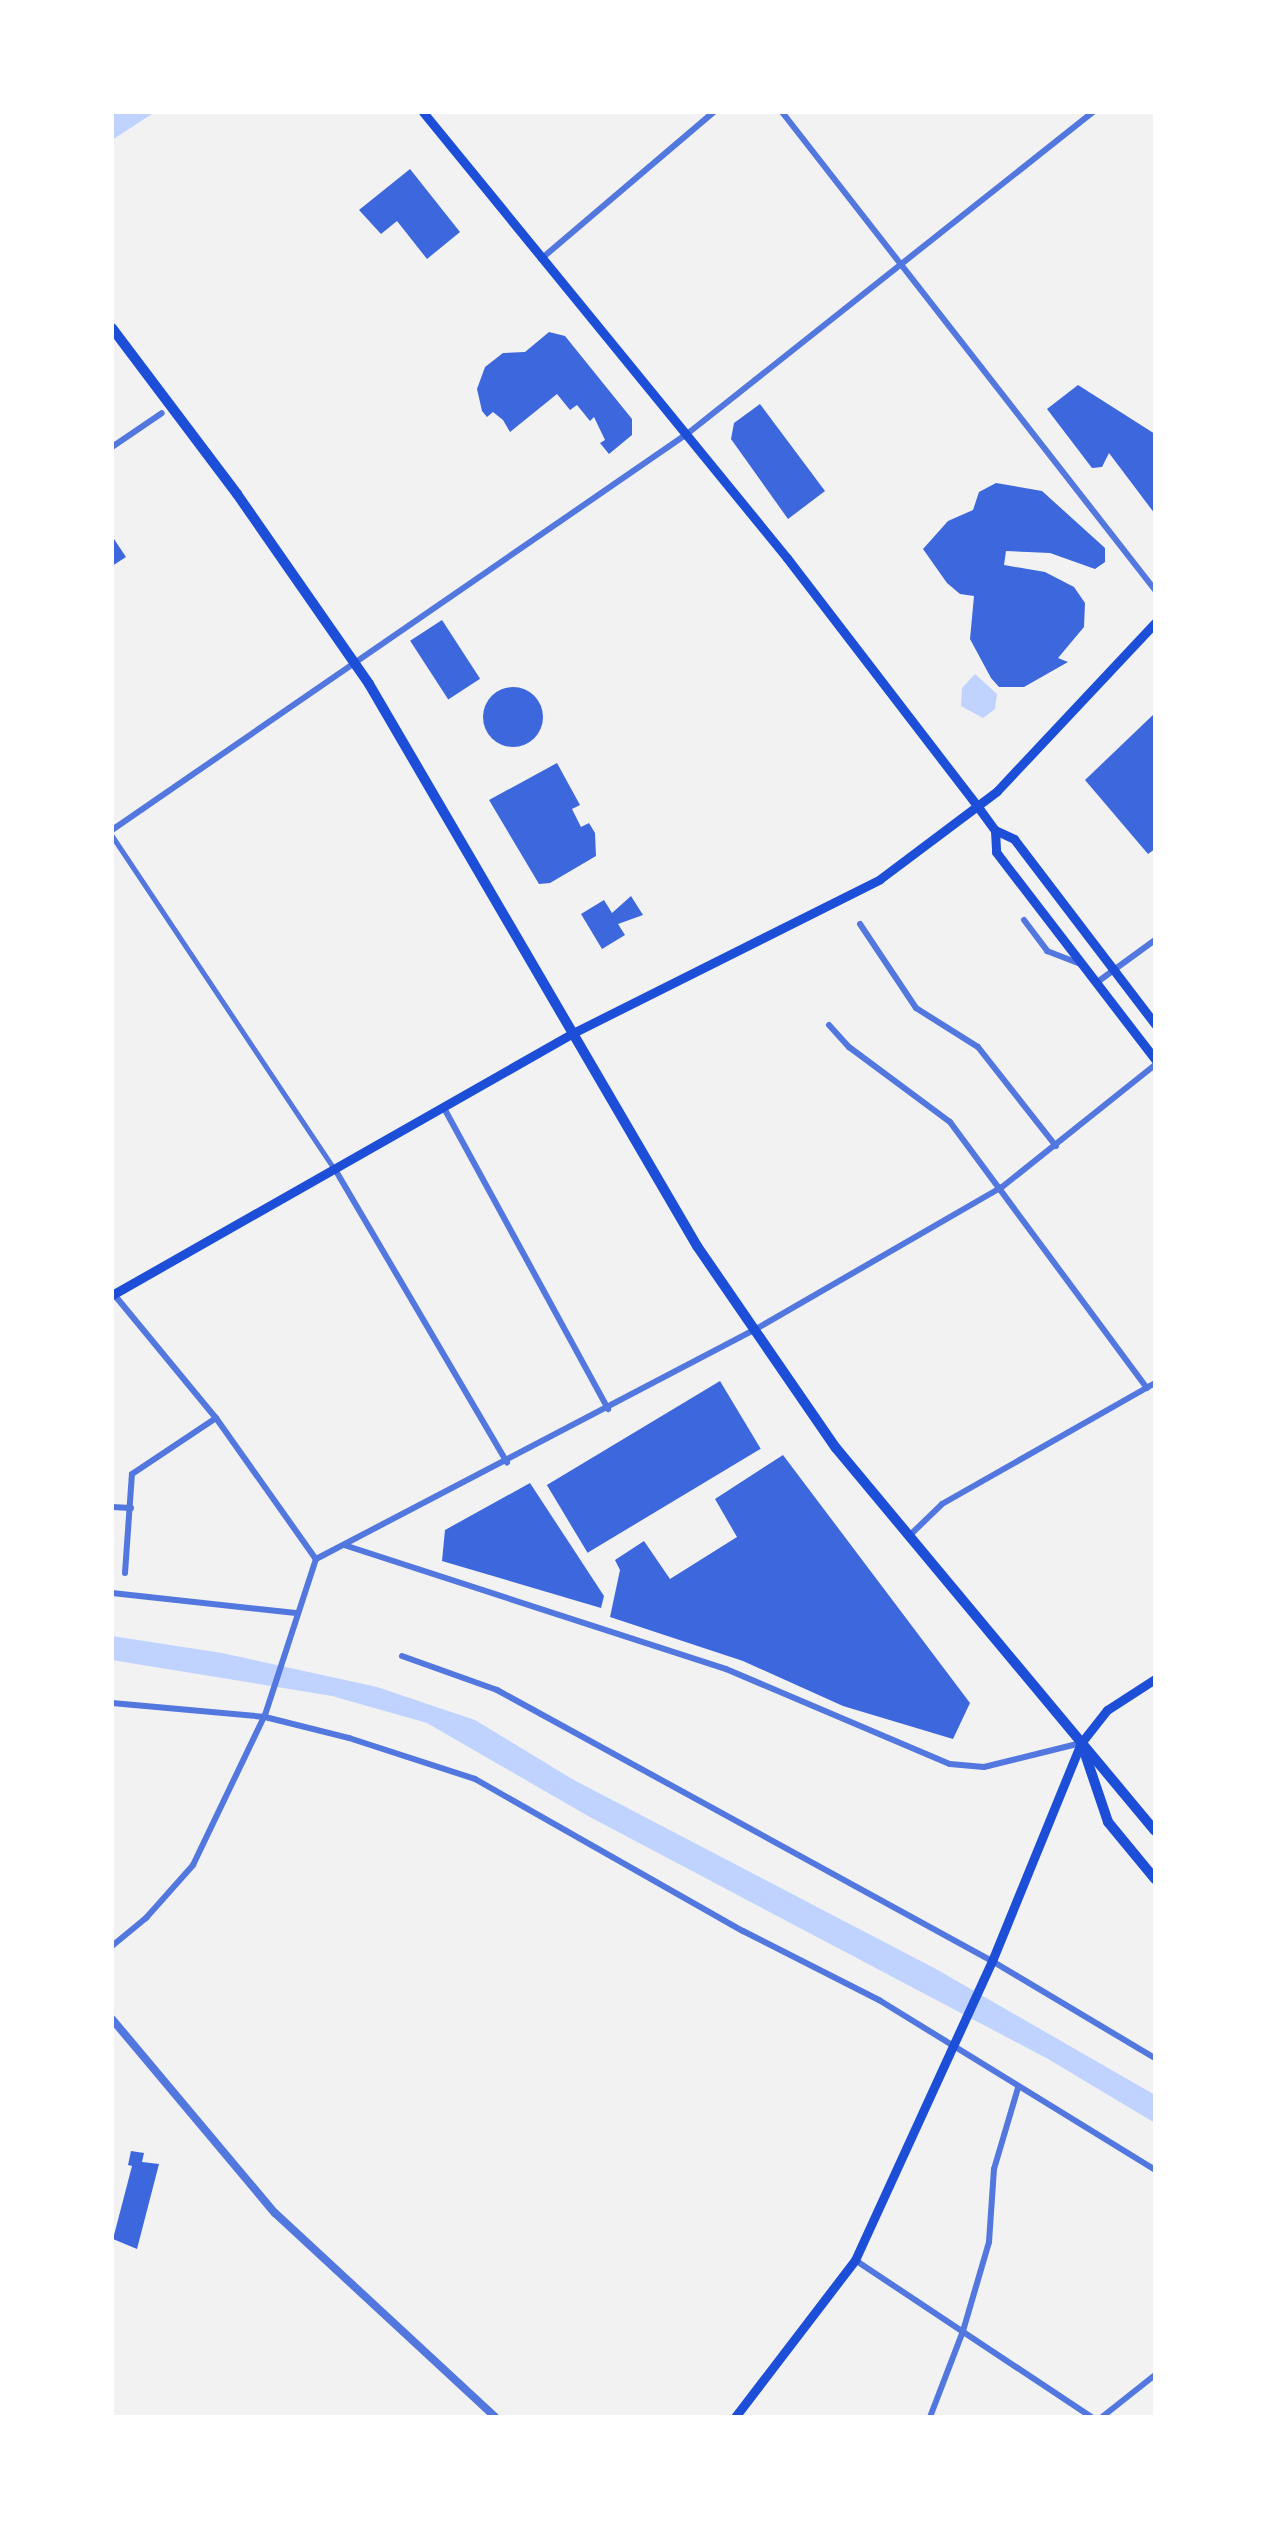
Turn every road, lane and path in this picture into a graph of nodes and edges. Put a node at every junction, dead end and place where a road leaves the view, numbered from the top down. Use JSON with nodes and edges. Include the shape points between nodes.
{"nodes":[{"id":1,"x":423,"y":112,"type":"edge"},
{"id":2,"x":714,"y":112,"type":"edge"},
{"id":3,"x":782,"y":112,"type":"edge"},
{"id":4,"x":1093,"y":112,"type":"edge"},
{"id":5,"x":541,"y":259,"type":"junction"},
{"id":6,"x":904,"y":265,"type":"junction"},
{"id":7,"x":112,"y":328,"type":"edge"},
{"id":8,"x":162,"y":413,"type":"dead end"},
{"id":9,"x":687,"y":434,"type":"junction"},
{"id":10,"x":112,"y":447,"type":"edge"},
{"id":11,"x":1155,"y":590,"type":"edge"},
{"id":12,"x":1155,"y":623,"type":"edge"},
{"id":13,"x":354,"y":663,"type":"junction"},
{"id":14,"x":978,"y":807,"type":"junction"},
{"id":15,"x":112,"y":830,"type":"edge"},
{"id":16,"x":995,"y":830,"type":"junction"},
{"id":17,"x":112,"y":836,"type":"edge"},
{"id":18,"x":1024,"y":920,"type":"dead end"},
{"id":19,"x":860,"y":924,"type":"dead end"},
{"id":20,"x":1155,"y":940,"type":"edge"},
{"id":21,"x":1083,"y":965,"type":"junction"},
{"id":22,"x":1096,"y":983,"type":"junction"},
{"id":23,"x":1155,"y":1024,"type":"edge"},
{"id":24,"x":829,"y":1025,"type":"dead end"},
{"id":25,"x":573,"y":1033,"type":"junction"},
{"id":26,"x":1155,"y":1059,"type":"edge"},
{"id":27,"x":1155,"y":1065,"type":"edge"},
{"id":28,"x":444,"y":1108,"type":"junction"},
{"id":29,"x":1056,"y":1146,"type":"junction"},
{"id":30,"x":336,"y":1171,"type":"junction"},
{"id":31,"x":1002,"y":1187,"type":"junction"},
{"id":32,"x":113,"y":1294,"type":"edge"},
{"id":33,"x":756,"y":1329,"type":"junction"},
{"id":34,"x":1155,"y":1383,"type":"edge"},
{"id":35,"x":1147,"y":1388,"type":"junction"},
{"id":36,"x":608,"y":1409,"type":"junction"},
{"id":37,"x":216,"y":1418,"type":"junction"},
{"id":38,"x":507,"y":1462,"type":"junction"},
{"id":39,"x":112,"y":1507,"type":"edge"},
{"id":40,"x":131,"y":1508,"type":"junction"},
{"id":41,"x":908,"y":1538,"type":"junction"},
{"id":42,"x":344,"y":1545,"type":"junction"},
{"id":43,"x":316,"y":1559,"type":"junction"},
{"id":44,"x":125,"y":1573,"type":"dead end"},
{"id":45,"x":112,"y":1593,"type":"edge"},
{"id":46,"x":296,"y":1613,"type":"junction"},
{"id":47,"x":402,"y":1656,"type":"dead end"},
{"id":48,"x":1155,"y":1679,"type":"edge"},
{"id":49,"x":112,"y":1703,"type":"edge"},
{"id":50,"x":265,"y":1716,"type":"junction"},
{"id":51,"x":1081,"y":1743,"type":"junction"},
{"id":52,"x":1155,"y":1831,"type":"edge"},
{"id":53,"x":1155,"y":1879,"type":"edge"},
{"id":54,"x":112,"y":1946,"type":"edge"},
{"id":55,"x":992,"y":1961,"type":"junction"},
{"id":56,"x":112,"y":2019,"type":"edge"},
{"id":57,"x":954,"y":2045,"type":"junction"},
{"id":58,"x":1155,"y":2058,"type":"edge"},
{"id":59,"x":1018,"y":2088,"type":"junction"},
{"id":60,"x":1155,"y":2170,"type":"edge"},
{"id":61,"x":855,"y":2260,"type":"junction"},
{"id":62,"x":963,"y":2331,"type":"junction"},
{"id":63,"x":1155,"y":2375,"type":"edge"},
{"id":64,"x":495,"y":2417,"type":"edge"},
{"id":65,"x":735,"y":2417,"type":"edge"},
{"id":66,"x":930,"y":2417,"type":"edge"},
{"id":67,"x":1091,"y":2417,"type":"edge"},
{"id":68,"x":1102,"y":2417,"type":"edge"}],
"edges":[{"from":1,"to":5,"type":"main road"},
{"from":2,"to":5,"type":"street"},
{"from":3,"to":6,"type":"street"},
{"from":4,"to":6,"type":"street"},
{"from":5,"to":9,"type":"main road"},
{"from":6,"to":9,"type":"street"},
{"from":6,"to":11,"type":"street"},
{"from":7,"to":13,"type":"main road","via":[[237,494]]},
{"from":8,"to":10,"type":"street"},
{"from":9,"to":13,"type":"street"},
{"from":9,"to":14,"type":"main road"},
{"from":12,"to":14,"type":"main road","via":[[1079,709]]},
{"from":13,"to":15,"type":"street"},
{"from":13,"to":25,"type":"main road"},
{"from":14,"to":16,"type":"main road"},
{"from":14,"to":25,"type":"main road","via":[[880,879]]},
{"from":16,"to":21,"type":"main road","via":[[996,852]]},
{"from":16,"to":23,"type":"main road","via":[[1014,839]]},
{"from":17,"to":30,"type":"street"},
{"from":18,"to":21,"type":"street","via":[[1047,951]]},
{"from":19,"to":29,"type":"street","via":[[916,1008],[978,1047]]},
{"from":20,"to":22,"type":"street"},
{"from":21,"to":22,"type":"main road"},
{"from":22,"to":26,"type":"main road"},
{"from":24,"to":31,"type":"street","via":[[849,1047],[950,1122]]},
{"from":25,"to":28,"type":"main road"},
{"from":25,"to":33,"type":"main road","via":[[697,1246]]},
{"from":27,"to":29,"type":"street"},
{"from":28,"to":30,"type":"main road"},
{"from":28,"to":36,"type":"street"},
{"from":29,"to":31,"type":"street"},
{"from":30,"to":32,"type":"main road"},
{"from":30,"to":38,"type":"street"},
{"from":31,"to":33,"type":"street"},
{"from":31,"to":35,"type":"street"},
{"from":32,"to":37,"type":"street"},
{"from":33,"to":36,"type":"street"},
{"from":33,"to":41,"type":"main road","via":[[836,1448]]},
{"from":34,"to":35,"type":"street"},
{"from":35,"to":41,"type":"street","via":[[942,1504]]},
{"from":36,"to":38,"type":"street"},
{"from":37,"to":40,"type":"street","via":[[132,1474]]},
{"from":37,"to":43,"type":"street"},
{"from":38,"to":42,"type":"street"},
{"from":39,"to":40,"type":"street"},
{"from":40,"to":44,"type":"street"},
{"from":41,"to":51,"type":"main road"},
{"from":42,"to":43,"type":"street"},
{"from":42,"to":51,"type":"street","via":[[726,1669],[941,1761],[984,1767]]},
{"from":43,"to":46,"type":"street"},
{"from":45,"to":46,"type":"street"},
{"from":46,"to":50,"type":"street"},
{"from":47,"to":55,"type":"street","via":[[497,1690]]},
{"from":48,"to":51,"type":"main road","via":[[1107,1710]]},
{"from":49,"to":50,"type":"street"},
{"from":50,"to":54,"type":"street","via":[[193,1865],[146,1918]]},
{"from":50,"to":57,"type":"street","via":[[475,1779]]},
{"from":51,"to":52,"type":"main road"},
{"from":51,"to":53,"type":"main road","via":[[1108,1822]]},
{"from":51,"to":55,"type":"main road"},
{"from":55,"to":57,"type":"main road"},
{"from":55,"to":58,"type":"street"},
{"from":56,"to":64,"type":"street","via":[[275,2213]]},
{"from":57,"to":59,"type":"street"},
{"from":57,"to":61,"type":"main road"},
{"from":59,"to":60,"type":"street"},
{"from":59,"to":62,"type":"street","via":[[994,2169],[989,2242]]},
{"from":61,"to":62,"type":"street"},
{"from":61,"to":65,"type":"main road"},
{"from":62,"to":66,"type":"street"},
{"from":62,"to":67,"type":"street"},
{"from":63,"to":68,"type":"street"}]}
